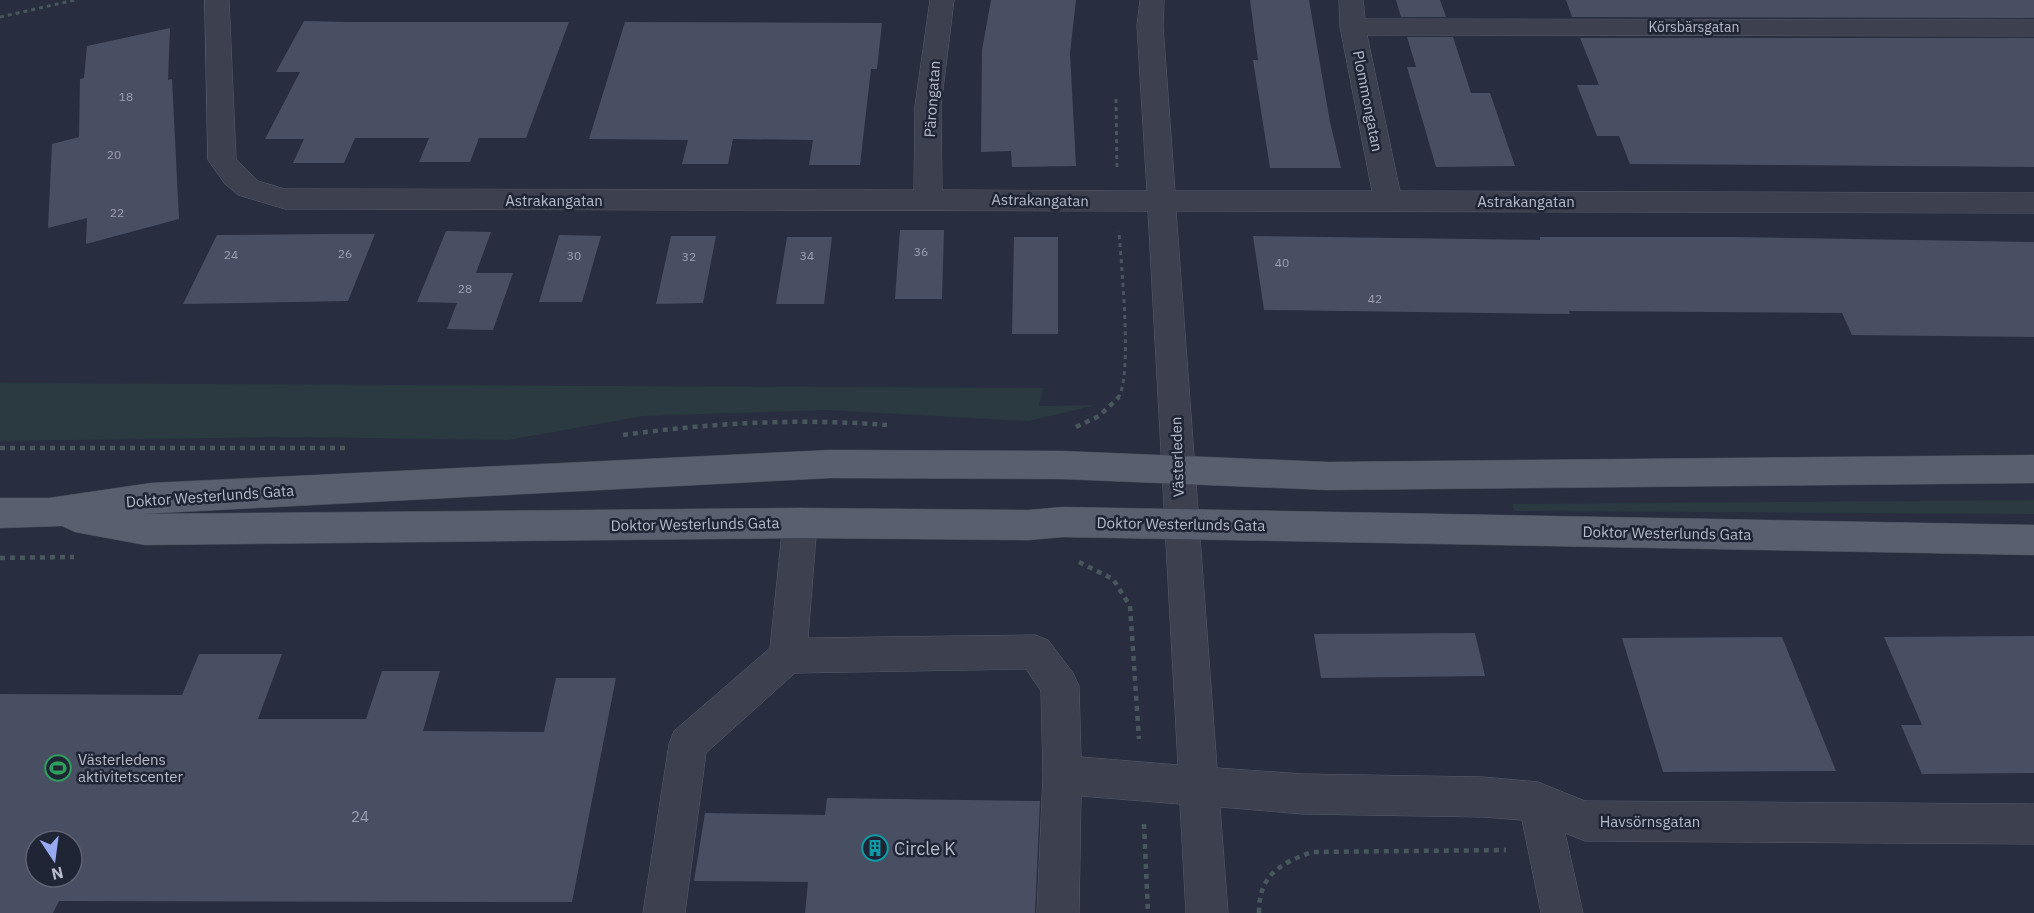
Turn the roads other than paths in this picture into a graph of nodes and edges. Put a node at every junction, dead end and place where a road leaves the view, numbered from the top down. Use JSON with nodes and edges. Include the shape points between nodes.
{"nodes":[{"id":1,"x":217,"y":0,"type":"edge"},
{"id":2,"x":942,"y":0,"type":"edge"},
{"id":3,"x":1152,"y":0,"type":"edge"},
{"id":4,"x":1351,"y":0,"type":"edge"},
{"id":5,"x":1353,"y":27,"type":"junction"},
{"id":6,"x":2034,"y":28,"type":"edge"},
{"id":7,"x":928,"y":198,"type":"junction"},
{"id":8,"x":1163,"y":200,"type":"junction"},
{"id":9,"x":1388,"y":201,"type":"junction"},
{"id":10,"x":2034,"y":203,"type":"edge"},
{"id":11,"x":2034,"y":469,"type":"edge"},
{"id":12,"x":1177,"y":470,"type":"junction"},
{"id":13,"x":0,"y":513,"type":"edge"},
{"id":14,"x":49,"y":513,"type":"junction"},
{"id":15,"x":800,"y":523,"type":"junction"},
{"id":16,"x":1180,"y":523,"type":"junction"},
{"id":17,"x":2034,"y":540,"type":"edge"},
{"id":18,"x":788,"y":656,"type":"junction"},
{"id":19,"x":1062,"y":775,"type":"junction"},
{"id":20,"x":1198,"y":786,"type":"junction"},
{"id":21,"x":1538,"y":802,"type":"junction"},
{"id":22,"x":2034,"y":824,"type":"edge"},
{"id":23,"x":664,"y":913,"type":"edge"},
{"id":24,"x":1058,"y":913,"type":"edge"},
{"id":25,"x":1207,"y":913,"type":"edge"},
{"id":26,"x":1562,"y":913,"type":"edge"}],
"edges":[{"from":1,"to":7,"type":"street","name":"Astrakangatan","via":[[222,160],[234,179],[253,192],[285,199],[324,200]]},
{"from":2,"to":7,"type":"street","name":"Pärongatan","via":[[928,106]]},
{"from":3,"to":8,"type":"street","name":"Västerleden","via":[[1150,26]]},
{"from":4,"to":5,"type":"street","name":"Plommongatan"},
{"from":5,"to":6,"type":"street","name":"Körsbärsgatan"},
{"from":5,"to":9,"type":"street","name":"Plommongatan"},
{"from":7,"to":8,"type":"street","name":"Astrakangatan"},
{"from":8,"to":9,"type":"street","name":"Astrakangatan"},
{"from":8,"to":12,"type":"street","name":"Västerleden"},
{"from":9,"to":10,"type":"street","name":"Astrakangatan"},
{"from":11,"to":12,"type":"main road","name":"Doktor Westerlunds Gata","via":[[1328,476]]},
{"from":12,"to":14,"type":"main road","name":"Doktor Westerlunds Gata","via":[[1062,465],[831,464],[151,498]]},
{"from":12,"to":16,"type":"street","name":"Västerleden"},
{"from":13,"to":14,"type":"main road"},
{"from":14,"to":15,"type":"main road","name":"Doktor Westerlunds Gata","via":[[145,530]]},
{"from":15,"to":16,"type":"main road","name":"Doktor Westerlunds Gata"},
{"from":15,"to":18,"type":"street"},
{"from":16,"to":17,"type":"main road","name":"Doktor Westerlunds Gata"},
{"from":16,"to":20,"type":"street","name":"Västerleden"},
{"from":18,"to":19,"type":"street","via":[[1035,652],[1060,686]]},
{"from":18,"to":23,"type":"street","via":[[688,744]]},
{"from":19,"to":20,"type":"street","name":"Havsörnsgatan"},
{"from":19,"to":24,"type":"street"},
{"from":20,"to":21,"type":"street","name":"Havsörnsgatan","via":[[1303,794],[1483,797]]},
{"from":20,"to":25,"type":"street","name":"Västerleden"},
{"from":21,"to":22,"type":"street","name":"Havsörnsgatan","via":[[1585,821]]},
{"from":21,"to":26,"type":"street"}]}
